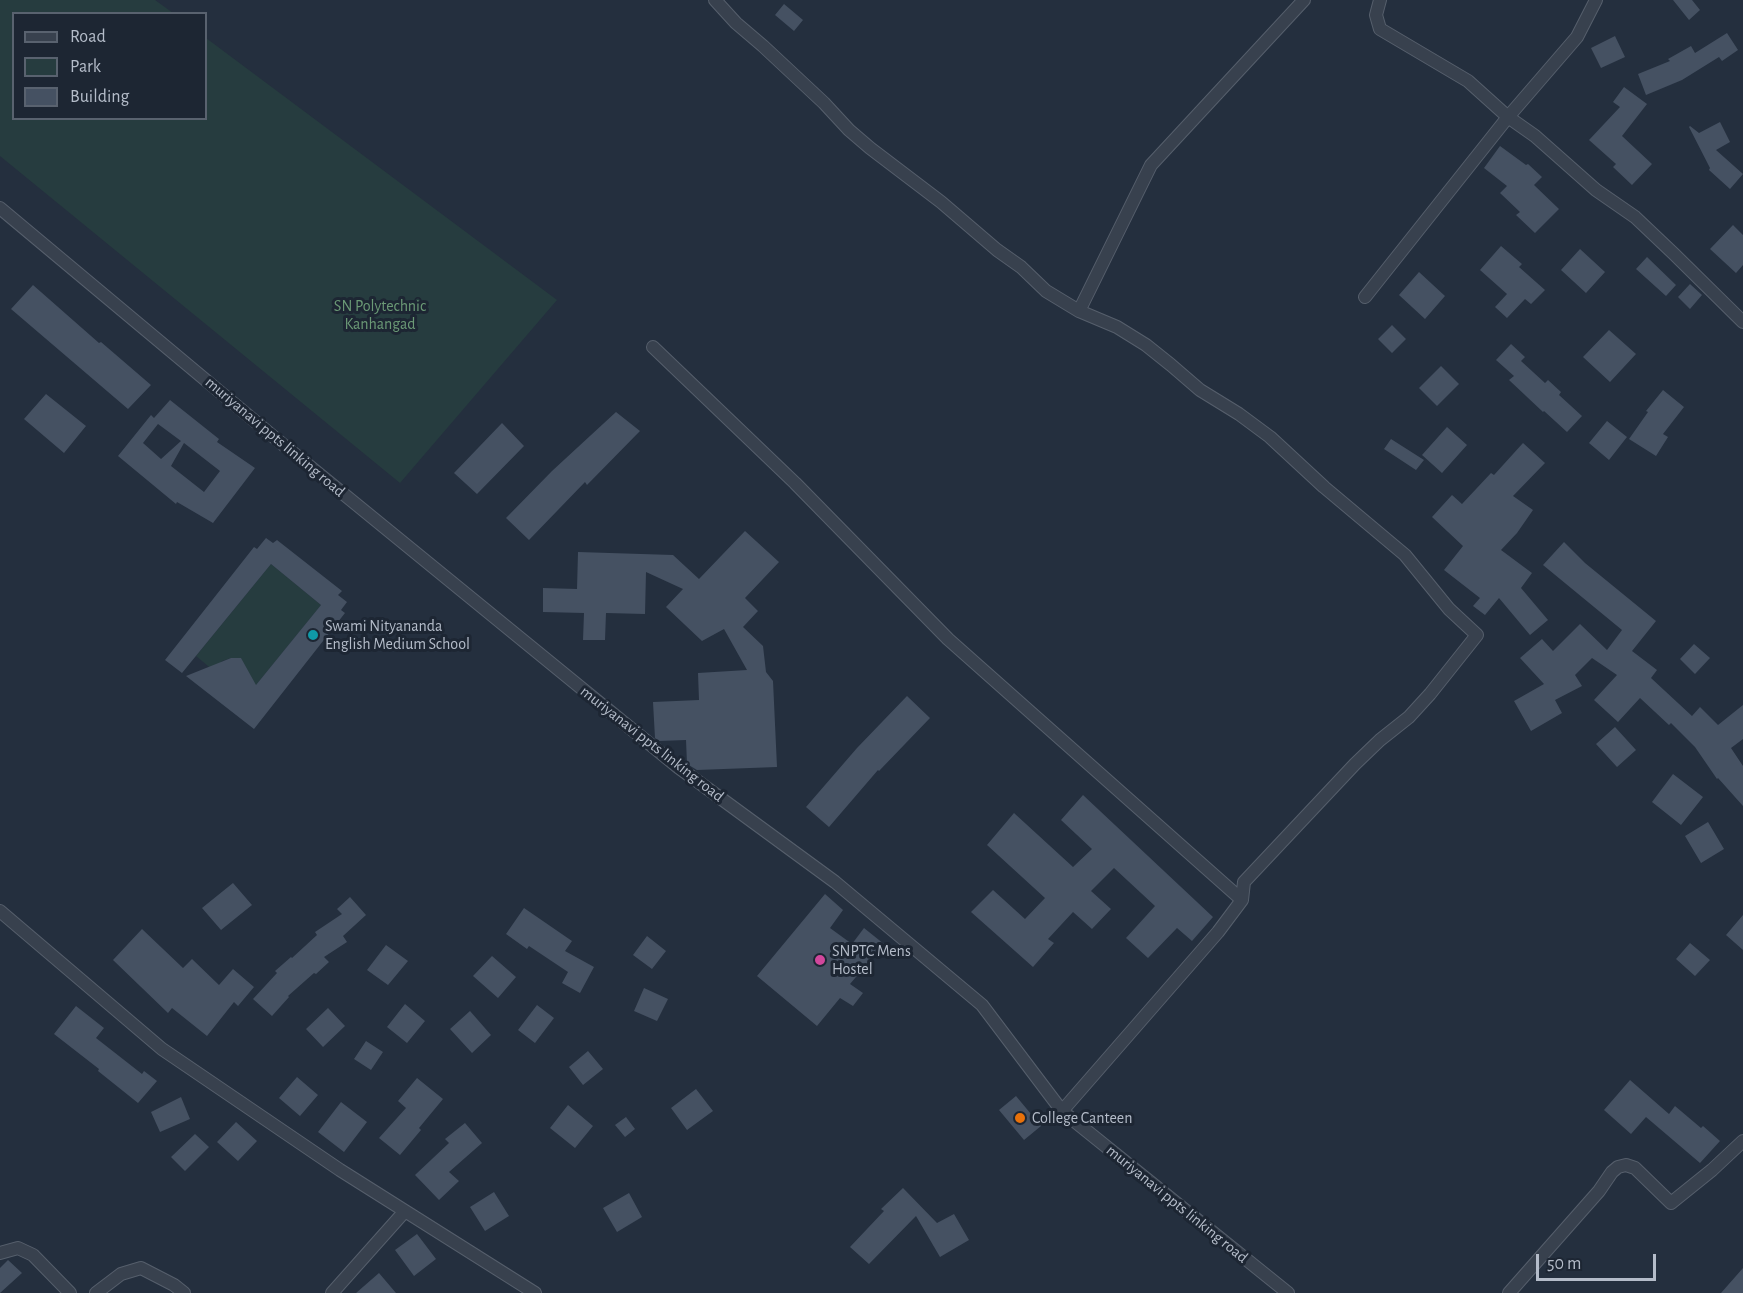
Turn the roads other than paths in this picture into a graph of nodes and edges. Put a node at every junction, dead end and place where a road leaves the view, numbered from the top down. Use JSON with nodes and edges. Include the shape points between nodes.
{"nodes":[{"id":1,"x":715,"y":0,"type":"edge"},
{"id":2,"x":1304,"y":0,"type":"edge"},
{"id":3,"x":1380,"y":0,"type":"edge"},
{"id":4,"x":1596,"y":0,"type":"edge"},
{"id":5,"x":1509,"y":117,"type":"junction"},
{"id":6,"x":0,"y":208,"type":"edge"},
{"id":7,"x":1365,"y":297,"type":"dead end"},
{"id":8,"x":1078,"y":311,"type":"junction"},
{"id":9,"x":1743,"y":322,"type":"edge"},
{"id":10,"x":653,"y":347,"type":"dead end"},
{"id":11,"x":1242,"y":900,"type":"junction"},
{"id":12,"x":0,"y":911,"type":"edge"},
{"id":13,"x":1062,"y":1111,"type":"junction"},
{"id":14,"x":1743,"y":1141,"type":"edge"},
{"id":15,"x":405,"y":1210,"type":"junction"},
{"id":16,"x":0,"y":1253,"type":"edge"},
{"id":17,"x":70,"y":1293,"type":"edge"},
{"id":18,"x":96,"y":1293,"type":"edge"},
{"id":19,"x":184,"y":1293,"type":"edge"},
{"id":20,"x":332,"y":1293,"type":"edge"},
{"id":21,"x":535,"y":1293,"type":"edge"},
{"id":22,"x":1288,"y":1293,"type":"edge"},
{"id":23,"x":1509,"y":1293,"type":"edge"}],
"edges":[{"from":1,"to":8,"type":"street","via":[[870,148],[1046,291]]},
{"from":2,"to":8,"type":"street","via":[[1151,165]]},
{"from":3,"to":5,"type":"street","via":[[1376,15],[1380,29],[1468,81]]},
{"from":4,"to":5,"type":"street","via":[[1576,37]]},
{"from":5,"to":7,"type":"street"},
{"from":5,"to":9,"type":"street","via":[[1596,190],[1635,217]]},
{"from":6,"to":13,"type":"street","name":"muriyanavi ppts linking road","via":[[678,767],[835,882],[982,1005]]},
{"from":8,"to":11,"type":"street","via":[[1117,327],[1146,345],[1200,390],[1270,438],[1405,555],[1449,609],[1477,635],[1430,694],[1380,740],[1244,882]]},
{"from":10,"to":11,"type":"street","via":[[795,483],[948,639]]},
{"from":11,"to":13,"type":"street"},
{"from":12,"to":15,"type":"street","via":[[162,1049]]},
{"from":13,"to":22,"type":"street","name":"muriyanavi ppts linking road"},
{"from":14,"to":23,"type":"street","via":[[1671,1203],[1635,1168],[1618,1167]]},
{"from":15,"to":20,"type":"street"},
{"from":15,"to":21,"type":"street"},
{"from":16,"to":17,"type":"street","via":[[18,1248],[33,1255]]},
{"from":18,"to":19,"type":"street","via":[[122,1274],[141,1268]]}]}
